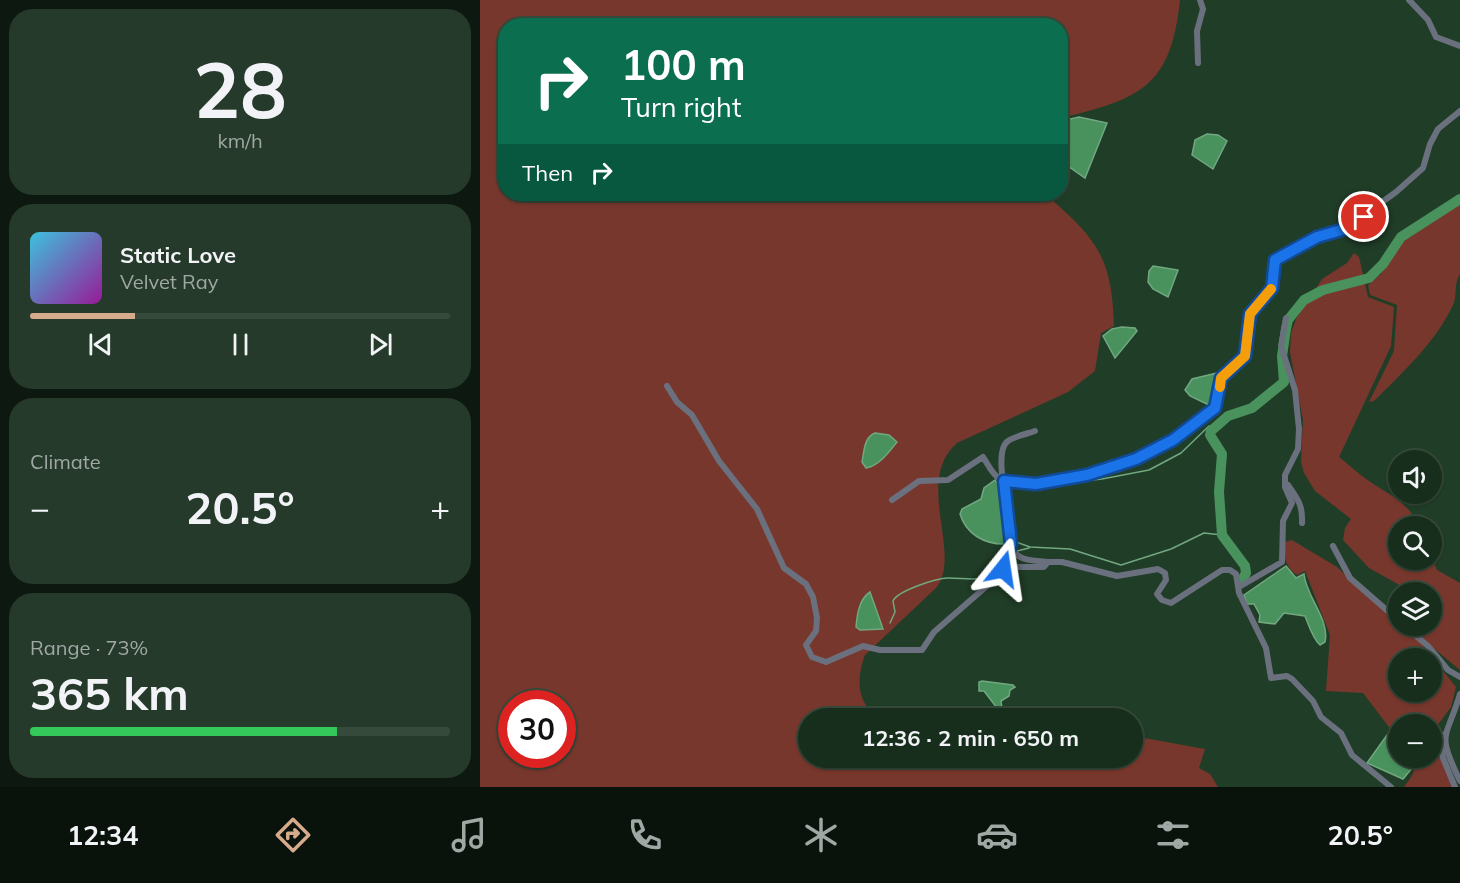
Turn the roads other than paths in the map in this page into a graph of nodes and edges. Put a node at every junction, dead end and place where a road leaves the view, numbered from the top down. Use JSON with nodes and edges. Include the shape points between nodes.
{"nodes":[{"id":1,"x":1200,"y":0,"type":"edge"},
{"id":2,"x":1409,"y":0,"type":"edge"},
{"id":3,"x":1460,"y":46,"type":"edge"},
{"id":4,"x":1198,"y":63,"type":"dead end"},
{"id":5,"x":1460,"y":111,"type":"edge"},
{"id":6,"x":1286,"y":318,"type":"dead end"},
{"id":7,"x":667,"y":386,"type":"dead end"},
{"id":8,"x":1035,"y":431,"type":"dead end"},
{"id":9,"x":1288,"y":467,"type":"junction"},
{"id":10,"x":1004,"y":481,"type":"junction"},
{"id":11,"x":892,"y":500,"type":"dead end"},
{"id":12,"x":1302,"y":523,"type":"dead end"},
{"id":13,"x":1333,"y":546,"type":"dead end"},
{"id":14,"x":1012,"y":549,"type":"junction"},
{"id":15,"x":1048,"y":562,"type":"junction"},
{"id":16,"x":988,"y":585,"type":"junction"},
{"id":17,"x":1239,"y":587,"type":"junction"},
{"id":18,"x":1388,"y":612,"type":"edge"},
{"id":19,"x":1416,"y":636,"type":"edge"},
{"id":20,"x":1460,"y":677,"type":"edge"},
{"id":21,"x":1460,"y":694,"type":"edge"},
{"id":22,"x":1445,"y":734,"type":"junction"},
{"id":23,"x":1460,"y":781,"type":"edge"},
{"id":24,"x":1391,"y":787,"type":"edge"},
{"id":25,"x":1455,"y":787,"type":"edge"}],
"edges":[{"from":1,"to":4,"type":"street","via":[[1203,9],[1197,31]]},
{"from":2,"to":3,"type":"street","via":[[1428,20],[1436,37]]},
{"from":5,"to":10,"type":"street","via":[[1438,129],[1423,168],[1396,192],[1345,229],[1317,237],[1275,260],[1272,288],[1250,314],[1247,351],[1221,378],[1218,404],[1212,411],[1173,440],[1105,471],[1036,484]]},
{"from":6,"to":9,"type":"street","via":[[1283,351],[1299,429],[1298,449]]},
{"from":7,"to":16,"type":"street","via":[[692,415],[719,461],[757,509],[784,568],[807,584],[817,618],[816,631],[806,645],[812,657],[826,662],[863,646],[922,650],[934,632]]},
{"from":8,"to":10,"type":"street","via":[[1007,441],[1003,448]]},
{"from":9,"to":12,"type":"street","via":[[1287,483],[1303,508]]},
{"from":9,"to":17,"type":"street","via":[[1284,482],[1292,503],[1283,521],[1282,562]]},
{"from":10,"to":11,"type":"street","via":[[983,457],[948,480],[919,481]]},
{"from":10,"to":14,"type":"street"},
{"from":13,"to":18,"type":"street","via":[[1350,578]]},
{"from":14,"to":15,"type":"street","via":[[1020,558]]},
{"from":14,"to":16,"type":"street","via":[[1003,569]]},
{"from":15,"to":16,"type":"street","via":[[1044,567],[1017,567]]},
{"from":15,"to":17,"type":"street","via":[[1117,576],[1158,569],[1165,573],[1166,580],[1157,594],[1166,602],[1176,601],[1226,569],[1236,574]]},
{"from":17,"to":24,"type":"street","via":[[1266,648],[1271,678],[1292,679],[1322,717],[1341,733],[1352,755]]},
{"from":19,"to":20,"type":"street","via":[[1448,670]]},
{"from":21,"to":22,"type":"street"},
{"from":22,"to":23,"type":"street","via":[[1445,746]]},
{"from":22,"to":25,"type":"street","via":[[1440,738],[1440,747]]}]}
